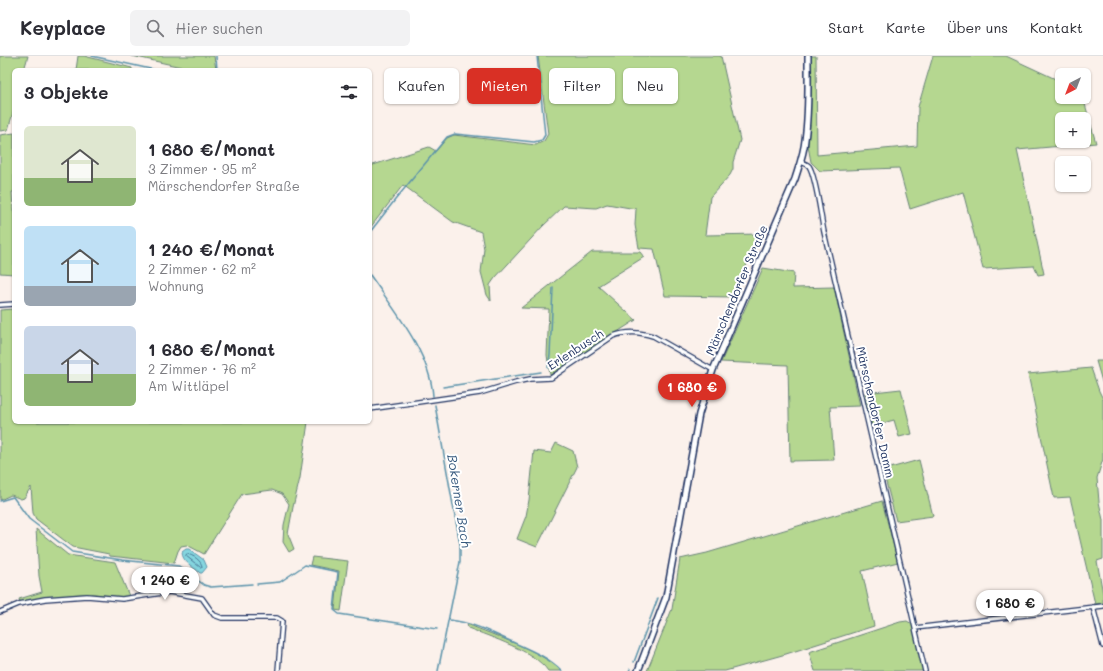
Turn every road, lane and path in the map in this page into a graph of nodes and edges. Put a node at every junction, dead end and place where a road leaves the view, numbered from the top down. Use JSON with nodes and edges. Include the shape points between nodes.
{"nodes":[{"id":1,"x":808,"y":56,"type":"edge"},
{"id":2,"x":800,"y":162,"type":"junction"},
{"id":3,"x":12,"y":304,"type":"edge"},
{"id":4,"x":0,"y":305,"type":"edge"},
{"id":5,"x":713,"y":370,"type":"junction"},
{"id":6,"x":372,"y":409,"type":"edge"},
{"id":7,"x":1103,"y":606,"type":"edge"},
{"id":8,"x":1093,"y":607,"type":"junction"},
{"id":9,"x":0,"y":612,"type":"edge"},
{"id":10,"x":915,"y":628,"type":"junction"},
{"id":11,"x":1103,"y":646,"type":"edge"},
{"id":12,"x":278,"y":671,"type":"edge"},
{"id":13,"x":638,"y":671,"type":"edge"},
{"id":14,"x":925,"y":671,"type":"edge"}],
"edges":[{"from":1,"to":2,"type":"street","name":"Märschendorfer Straße","via":[[808,120]]},
{"from":2,"to":5,"type":"street","name":"Märschendorfer Straße"},
{"from":2,"to":10,"type":"street","name":"Märschendorfer Damm","via":[[809,166],[813,175]]},
{"from":3,"to":4,"type":"street"},
{"from":5,"to":6,"type":"street","name":"Erlenbusch","via":[[653,336],[638,332],[622,333],[613,336],[551,378],[530,379],[480,393]]},
{"from":5,"to":13,"type":"street","name":"Märschendorfer Straße","via":[[699,414],[666,597]]},
{"from":7,"to":8,"type":"street"},
{"from":8,"to":10,"type":"street"},
{"from":8,"to":11,"type":"street"},
{"from":9,"to":12,"type":"street","via":[[19,604],[46,599],[87,596],[122,599],[169,592],[202,598],[214,615],[222,618],[277,618],[282,621]]},
{"from":10,"to":14,"type":"street","name":"Märschendorfer Damm"}]}
